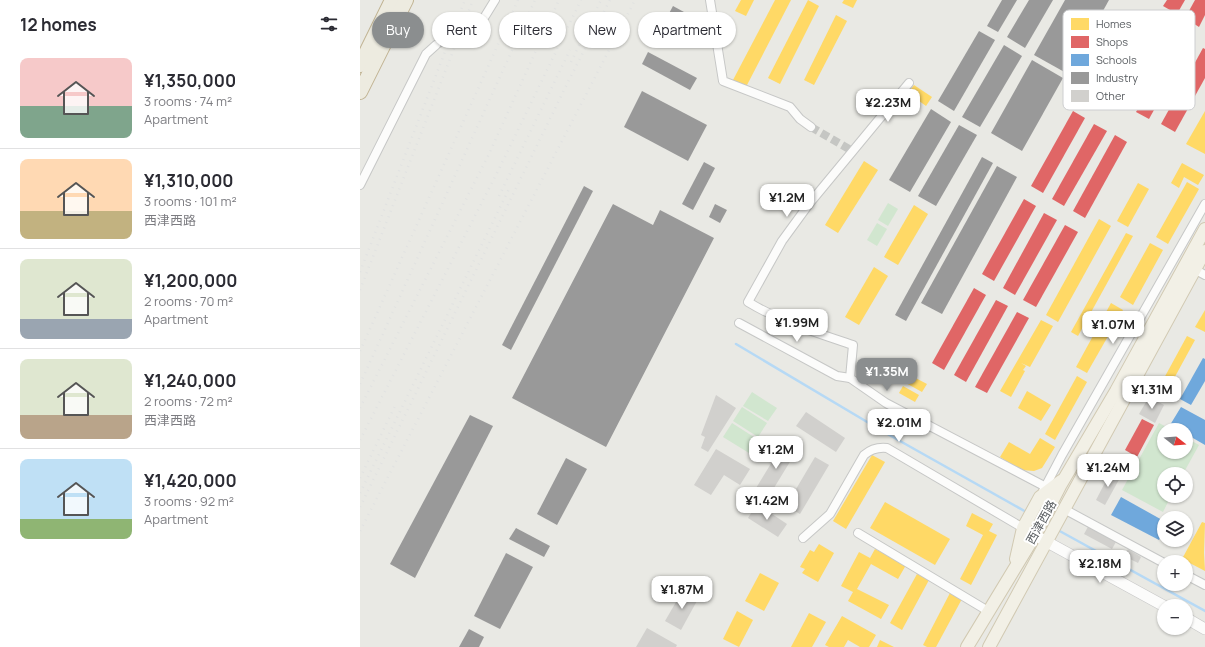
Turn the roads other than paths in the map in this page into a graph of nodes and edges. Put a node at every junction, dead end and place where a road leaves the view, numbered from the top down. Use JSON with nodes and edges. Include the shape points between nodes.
{"nodes":[{"id":1,"x":392,"y":0,"type":"edge"},
{"id":2,"x":406,"y":0,"type":"edge"},
{"id":3,"x":495,"y":0,"type":"edge"},
{"id":4,"x":710,"y":0,"type":"edge"},
{"id":5,"x":488,"y":12,"type":"edge"},
{"id":6,"x":433,"y":48,"type":"tunnel mouth"},
{"id":7,"x":360,"y":65,"type":"edge"},
{"id":8,"x":909,"y":84,"type":"dead end"},
{"id":9,"x":360,"y":92,"type":"edge"},
{"id":10,"x":811,"y":127,"type":"tunnel mouth"},
{"id":11,"x":360,"y":185,"type":"edge"},
{"id":12,"x":1205,"y":204,"type":"edge"},
{"id":13,"x":1205,"y":229,"type":"edge"},
{"id":14,"x":1205,"y":251,"type":"edge"},
{"id":15,"x":1200,"y":272,"type":"edge"},
{"id":16,"x":739,"y":323,"type":"dead end"},
{"id":17,"x":850,"y":378,"type":"junction"},
{"id":18,"x":1065,"y":478,"type":"junction"},
{"id":19,"x":1043,"y":492,"type":"junction"},
{"id":20,"x":1063,"y":513,"type":"junction"},
{"id":21,"x":1028,"y":519,"type":"junction"},
{"id":22,"x":858,"y":533,"type":"dead end"},
{"id":23,"x":1036,"y":533,"type":"junction"},
{"id":24,"x":803,"y":538,"type":"dead end"},
{"id":25,"x":1048,"y":539,"type":"junction"},
{"id":26,"x":1157,"y":560,"type":"edge"},
{"id":27,"x":1014,"y":568,"type":"junction"},
{"id":28,"x":1193,"y":579,"type":"edge"},
{"id":29,"x":1205,"y":585,"type":"edge"},
{"id":30,"x":1157,"y":602,"type":"edge"},
{"id":31,"x":988,"y":611,"type":"junction"},
{"id":32,"x":1193,"y":622,"type":"edge"},
{"id":33,"x":1205,"y":629,"type":"edge"},
{"id":34,"x":967,"y":647,"type":"edge"},
{"id":35,"x":989,"y":647,"type":"edge"}],
"edges":[{"from":1,"to":7,"type":"highway"},
{"from":2,"to":9,"type":"highway"},
{"from":3,"to":5,"type":"street"},
{"from":4,"to":10,"type":"street","via":[[723,81],[790,107]]},
{"from":6,"to":11,"type":"street","via":[[426,54]]},
{"from":8,"to":17,"type":"street","via":[[851,150],[782,241],[748,302],[789,324],[853,345]]},
{"from":12,"to":19,"type":"street"},
{"from":13,"to":18,"type":"main road","name":"西津西路"},
{"from":14,"to":15,"type":"main road","name":"西津西路"},
{"from":15,"to":20,"type":"main road","name":"西津西路"},
{"from":16,"to":17,"type":"street","via":[[837,376]]},
{"from":17,"to":19,"type":"street","via":[[886,403]]},
{"from":18,"to":19,"type":"main road"},
{"from":18,"to":23,"type":"main road","name":"西津西路"},
{"from":19,"to":21,"type":"main road"},
{"from":20,"to":25,"type":"main road","name":"西津西路"},
{"from":20,"to":26,"type":"street"},
{"from":21,"to":23,"type":"street"},
{"from":21,"to":24,"type":"street","via":[[881,447],[864,455],[830,514]]},
{"from":21,"to":27,"type":"main road"},
{"from":22,"to":31,"type":"street"},
{"from":23,"to":25,"type":"street"},
{"from":23,"to":27,"type":"main road","name":"西津西路"},
{"from":25,"to":30,"type":"street"},
{"from":25,"to":35,"type":"main road","name":"西津西路"},
{"from":27,"to":31,"type":"main road","name":"西津西路"},
{"from":28,"to":29,"type":"street"},
{"from":31,"to":34,"type":"main road","name":"西津西路"},
{"from":32,"to":33,"type":"street"}]}
